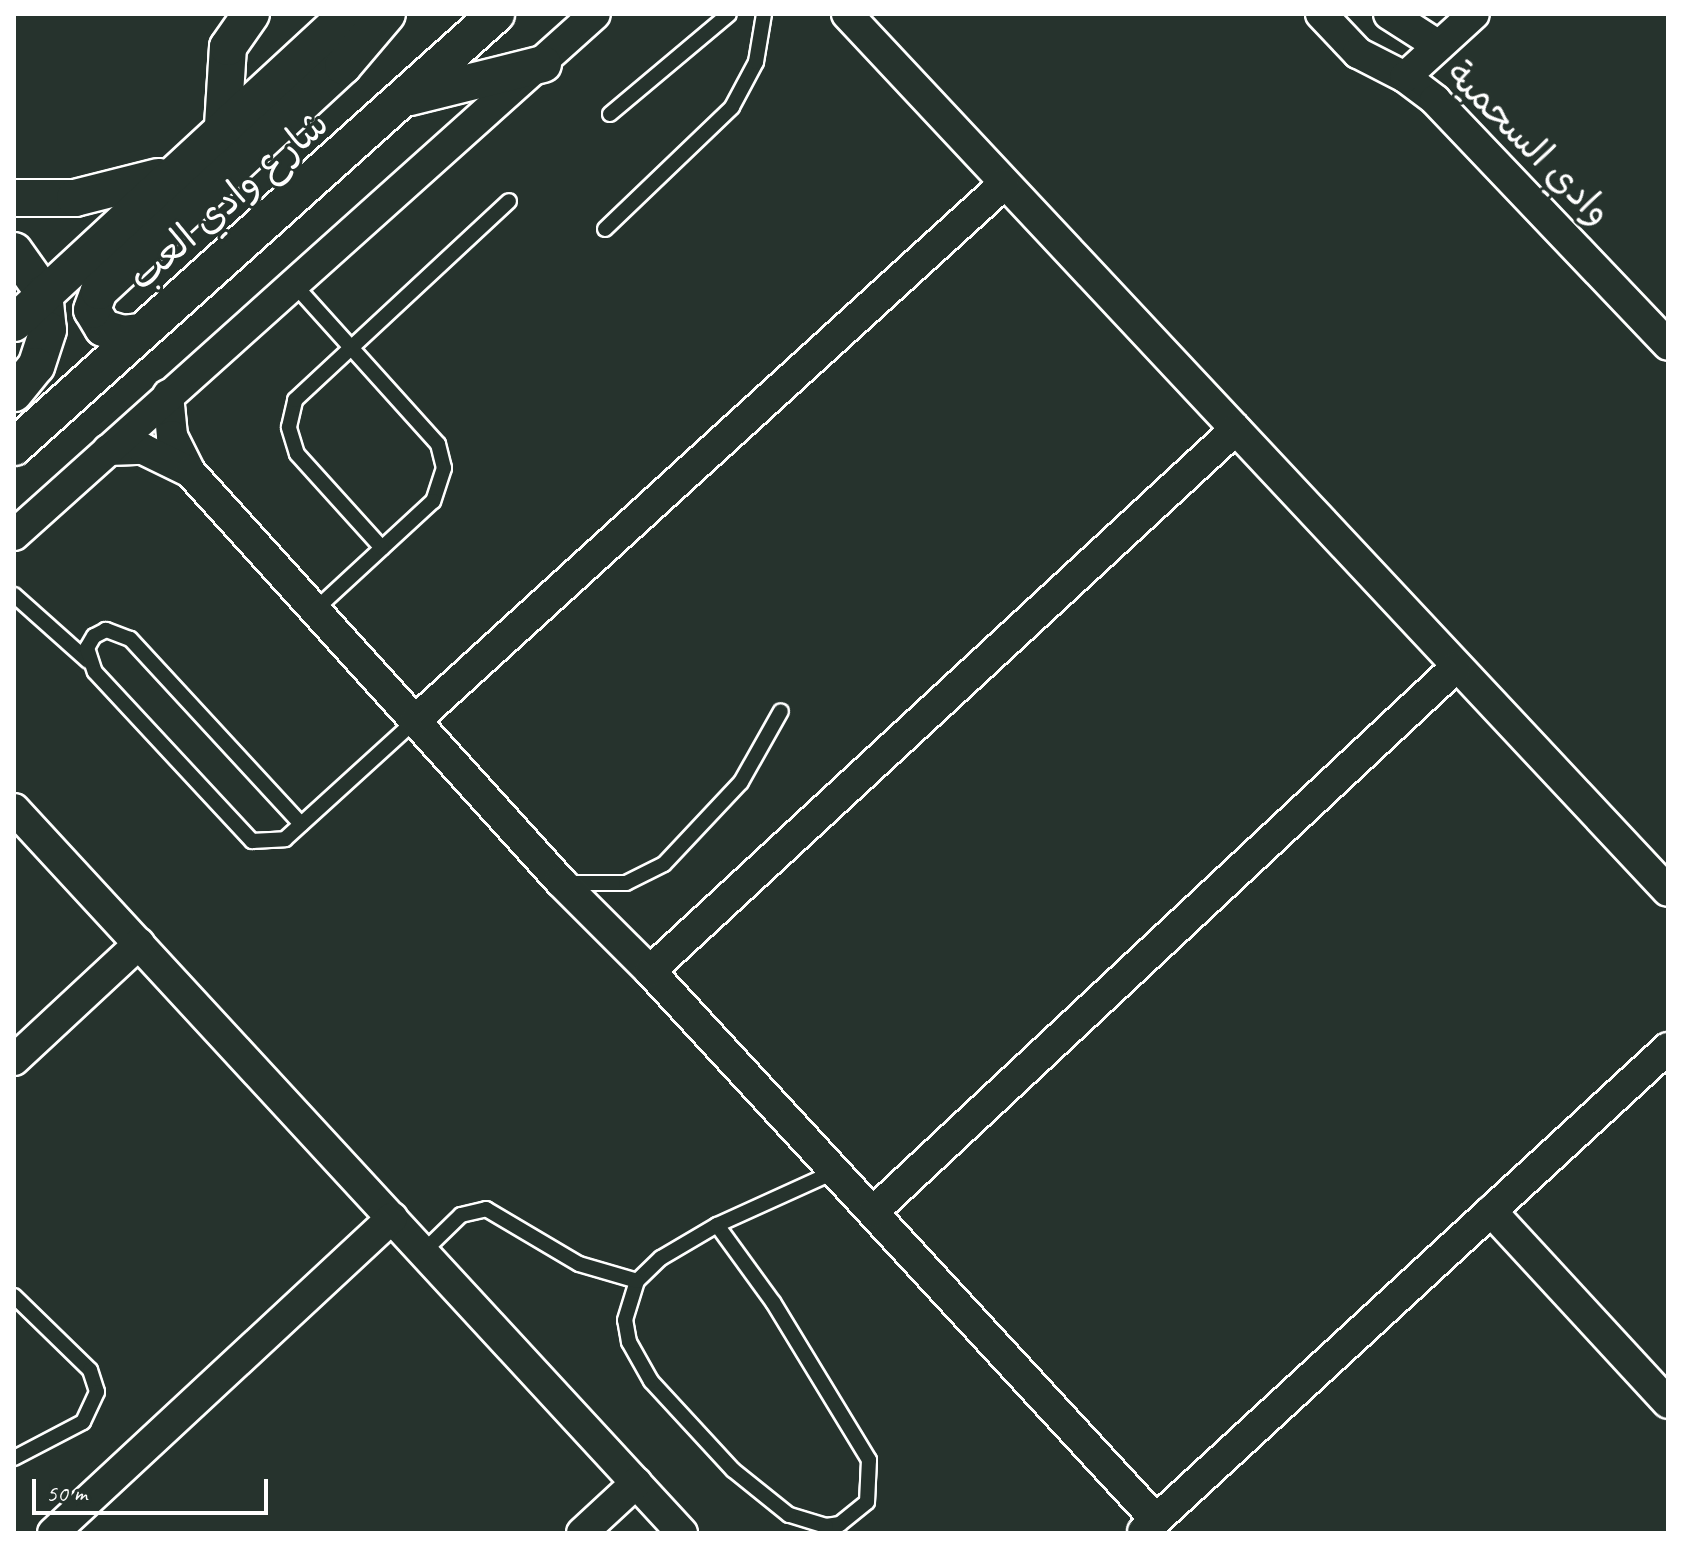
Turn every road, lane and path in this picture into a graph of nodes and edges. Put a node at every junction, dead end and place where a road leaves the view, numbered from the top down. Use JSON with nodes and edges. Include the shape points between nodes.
{"nodes":[{"id":1,"x":251,"y":14,"type":"edge"},
{"id":2,"x":348,"y":14,"type":"edge"},
{"id":3,"x":387,"y":14,"type":"edge"},
{"id":4,"x":496,"y":14,"type":"edge"},
{"id":5,"x":595,"y":14,"type":"edge"},
{"id":6,"x":729,"y":14,"type":"edge"},
{"id":7,"x":764,"y":14,"type":"edge"},
{"id":8,"x":847,"y":14,"type":"edge"},
{"id":9,"x":1321,"y":14,"type":"edge"},
{"id":10,"x":1389,"y":14,"type":"edge"},
{"id":11,"x":1474,"y":14,"type":"edge"},
{"id":12,"x":1439,"y":46,"type":"junction"},
{"id":13,"x":543,"y":64,"type":"junction"},
{"id":14,"x":1405,"y":77,"type":"junction"},
{"id":15,"x":409,"y":98,"type":"junction"},
{"id":16,"x":610,"y":114,"type":"dead end"},
{"id":17,"x":223,"y":126,"type":"junction"},
{"id":18,"x":171,"y":172,"type":"junction"},
{"id":19,"x":1004,"y":184,"type":"junction"},
{"id":20,"x":14,"y":198,"type":"edge"},
{"id":21,"x":509,"y":201,"type":"dead end"},
{"id":22,"x":605,"y":229,"type":"dead end"},
{"id":23,"x":14,"y":251,"type":"edge"},
{"id":24,"x":292,"y":282,"type":"junction"},
{"id":25,"x":44,"y":293,"type":"junction"},
{"id":26,"x":14,"y":325,"type":"edge"},
{"id":27,"x":141,"y":332,"type":"junction"},
{"id":28,"x":349,"y":345,"type":"junction"},
{"id":29,"x":1668,"y":345,"type":"edge"},
{"id":30,"x":43,"y":350,"type":"junction"},
{"id":31,"x":107,"y":364,"type":"junction"},
{"id":32,"x":14,"y":393,"type":"edge"},
{"id":33,"x":168,"y":395,"type":"junction"},
{"id":34,"x":1236,"y":429,"type":"junction"},
{"id":35,"x":14,"y":447,"type":"edge"},
{"id":36,"x":108,"y":450,"type":"junction"},
{"id":37,"x":190,"y":472,"type":"junction"},
{"id":38,"x":14,"y":535,"type":"edge"},
{"id":39,"x":382,"y":548,"type":"junction"},
{"id":40,"x":14,"y":595,"type":"edge"},
{"id":41,"x":316,"y":609,"type":"junction"},
{"id":42,"x":88,"y":661,"type":"junction"},
{"id":43,"x":1456,"y":667,"type":"junction"},
{"id":44,"x":781,"y":711,"type":"dead end"},
{"id":45,"x":417,"y":719,"type":"junction"},
{"id":46,"x":14,"y":809,"type":"edge"},
{"id":47,"x":301,"y":824,"type":"junction"},
{"id":48,"x":561,"y":882,"type":"junction"},
{"id":49,"x":1668,"y":891,"type":"edge"},
{"id":50,"x":139,"y":944,"type":"junction"},
{"id":51,"x":650,"y":971,"type":"junction"},
{"id":52,"x":1668,"y":1048,"type":"edge"},
{"id":53,"x":14,"y":1060,"type":"edge"},
{"id":54,"x":836,"y":1171,"type":"junction"},
{"id":55,"x":1491,"y":1211,"type":"junction"},
{"id":56,"x":873,"y":1212,"type":"junction"},
{"id":57,"x":392,"y":1218,"type":"junction"},
{"id":58,"x":717,"y":1225,"type":"junction"},
{"id":59,"x":423,"y":1252,"type":"junction"},
{"id":60,"x":637,"y":1281,"type":"junction"},
{"id":61,"x":14,"y":1296,"type":"edge"},
{"id":62,"x":1668,"y":1403,"type":"edge"},
{"id":63,"x":14,"y":1458,"type":"edge"},
{"id":64,"x":636,"y":1483,"type":"junction"},
{"id":65,"x":1149,"y":1526,"type":"edge"},
{"id":66,"x":53,"y":1533,"type":"edge"},
{"id":67,"x":582,"y":1533,"type":"edge"},
{"id":68,"x":682,"y":1533,"type":"edge"}],
"edges":[{"from":1,"to":17,"type":"street","name":"شارع وادي العب","via":[[228,47]]},
{"from":2,"to":17,"type":"street","name":"شارع وادي العب"},
{"from":3,"to":27,"type":"street","via":[[343,66],[99,291],[92,310],[103,328]]},
{"from":4,"to":15,"type":"street","name":"شارع وادي العب"},
{"from":5,"to":13,"type":"street"},
{"from":6,"to":16,"type":"lane"},
{"from":7,"to":22,"type":"lane","via":[[756,62],[732,107]]},
{"from":8,"to":19,"type":"street"},
{"from":9,"to":14,"type":"street","name":"وادي السحمية","via":[[1358,53]]},
{"from":10,"to":12,"type":"street","name":"وادي السحمية"},
{"from":11,"to":12,"type":"street"},
{"from":12,"to":14,"type":"street"},
{"from":13,"to":15,"type":"street"},
{"from":13,"to":24,"type":"street"},
{"from":14,"to":29,"type":"street","name":"وادي السحمية","via":[[1435,100]]},
{"from":15,"to":27,"type":"street","name":"شارع وادي العب"},
{"from":17,"to":18,"type":"street","name":"شارع وادي العب"},
{"from":18,"to":20,"type":"street","via":[[108,194]]},
{"from":18,"to":25,"type":"street","name":"شارع وادي العب"},
{"from":19,"to":34,"type":"street"},
{"from":19,"to":45,"type":"street"},
{"from":21,"to":28,"type":"lane"},
{"from":23,"to":25,"type":"street"},
{"from":24,"to":28,"type":"lane"},
{"from":24,"to":33,"type":"street"},
{"from":25,"to":26,"type":"street","name":"شارع وادي العب"},
{"from":25,"to":30,"type":"street","via":[[48,330]]},
{"from":26,"to":30,"type":"street"},
{"from":27,"to":31,"type":"street","name":"شارع وادي العب"},
{"from":28,"to":39,"type":"lane","via":[[302,388],[289,427],[297,454]]},
{"from":28,"to":39,"type":"lane","via":[[442,455],[439,491]]},
{"from":30,"to":31,"type":"street"},
{"from":30,"to":32,"type":"street"},
{"from":31,"to":35,"type":"street","name":"شارع وادي العب"},
{"from":33,"to":36,"type":"street"},
{"from":33,"to":37,"type":"street","via":[[172,436]]},
{"from":34,"to":43,"type":"street"},
{"from":34,"to":51,"type":"street"},
{"from":36,"to":37,"type":"street","via":[[143,449]]},
{"from":36,"to":38,"type":"street"},
{"from":37,"to":41,"type":"street"},
{"from":39,"to":41,"type":"lane"},
{"from":40,"to":42,"type":"lane"},
{"from":41,"to":45,"type":"street"},
{"from":42,"to":47,"type":"lane","via":[[244,836],[274,843]]},
{"from":42,"to":47,"type":"lane","via":[[87,648],[106,630],[130,639]]},
{"from":43,"to":49,"type":"street"},
{"from":43,"to":56,"type":"street"},
{"from":44,"to":48,"type":"lane","via":[[741,782],[664,864],[626,883]]},
{"from":45,"to":47,"type":"lane"},
{"from":45,"to":48,"type":"street"},
{"from":46,"to":50,"type":"street"},
{"from":48,"to":51,"type":"street"},
{"from":50,"to":53,"type":"street"},
{"from":50,"to":57,"type":"street"},
{"from":51,"to":54,"type":"street"},
{"from":52,"to":55,"type":"street"},
{"from":54,"to":56,"type":"street"},
{"from":54,"to":58,"type":"lane"},
{"from":55,"to":62,"type":"street"},
{"from":55,"to":65,"type":"street"},
{"from":56,"to":65,"type":"street"},
{"from":57,"to":59,"type":"street"},
{"from":57,"to":66,"type":"street"},
{"from":58,"to":60,"type":"lane","via":[[661,1258]]},
{"from":58,"to":60,"type":"lane","via":[[773,1302],[869,1460],[867,1502],[851,1519],[826,1526],[775,1505],[733,1470],[651,1381],[629,1342],[625,1320]]},
{"from":59,"to":60,"type":"lane","via":[[461,1215],[486,1209],[579,1264]]},
{"from":59,"to":64,"type":"street"},
{"from":61,"to":63,"type":"lane","via":[[90,1370],[97,1392],[83,1422]]},
{"from":64,"to":67,"type":"street"},
{"from":64,"to":68,"type":"street"}]}
